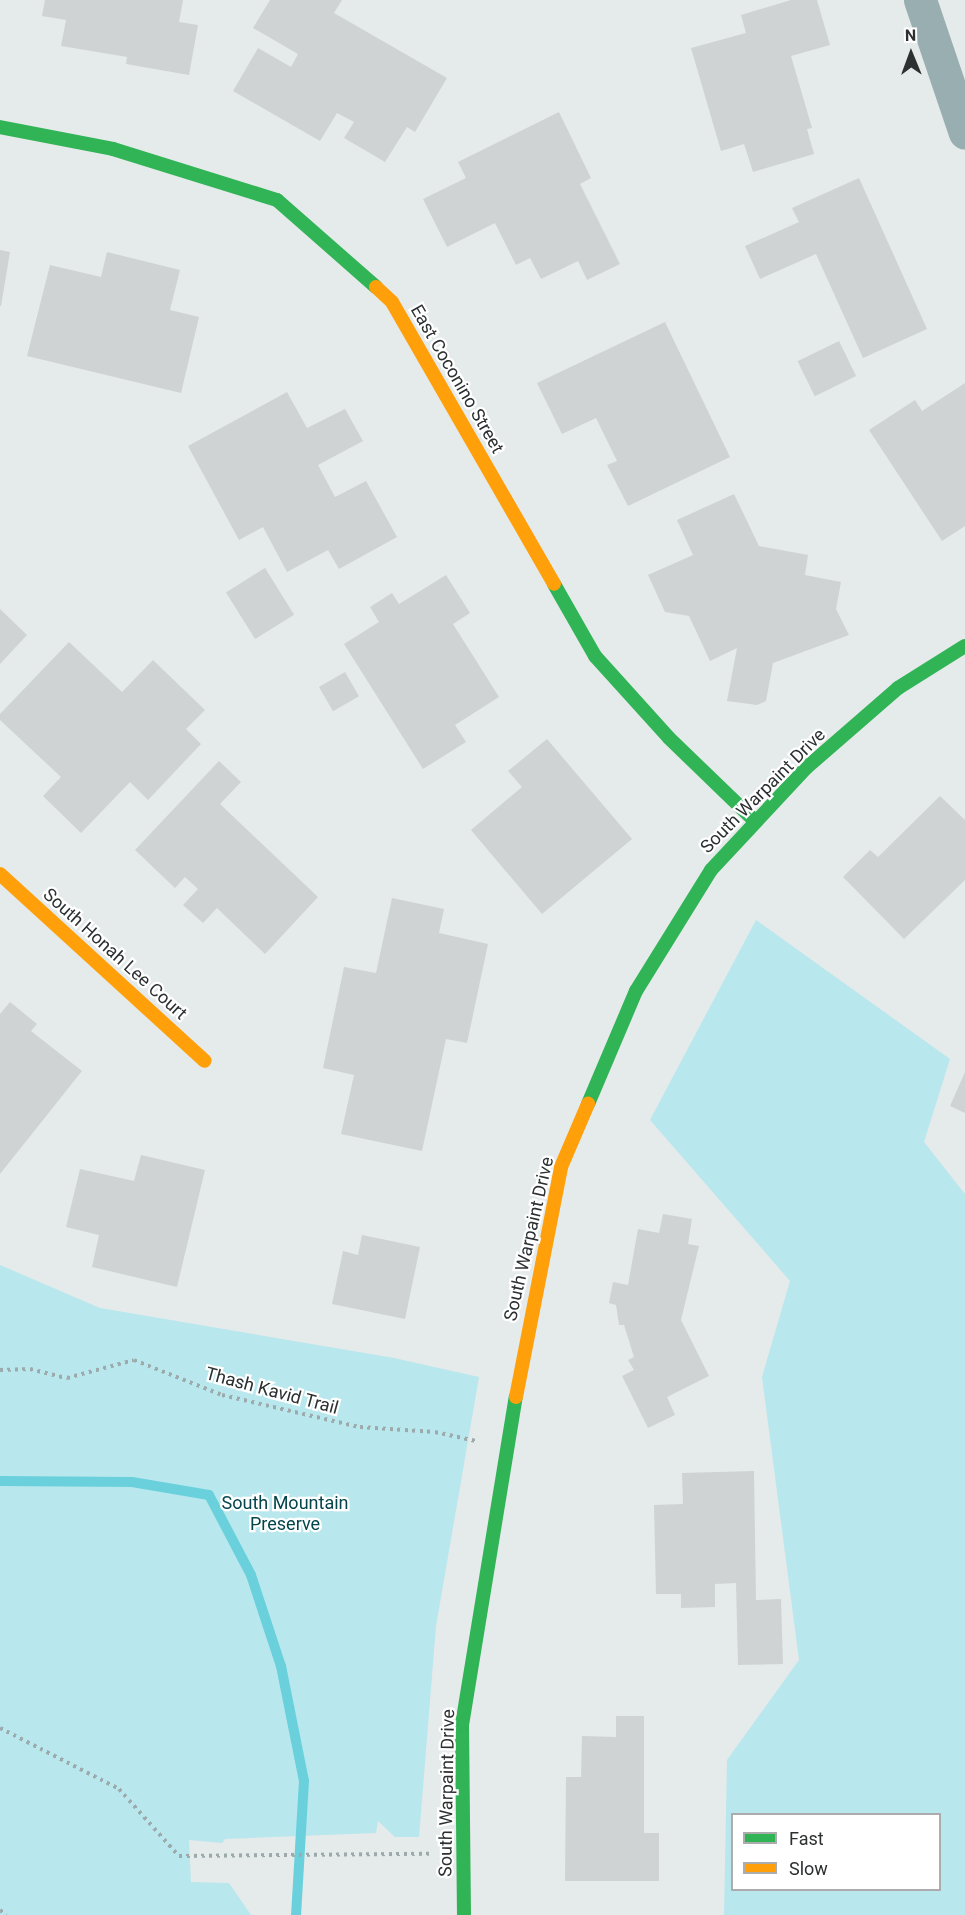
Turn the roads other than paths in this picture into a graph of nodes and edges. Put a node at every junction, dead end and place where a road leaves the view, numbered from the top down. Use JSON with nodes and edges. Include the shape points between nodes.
{"nodes":[{"id":1,"x":920,"y":0,"type":"edge"},
{"id":2,"x":0,"y":127,"type":"edge"},
{"id":3,"x":965,"y":133,"type":"edge"},
{"id":4,"x":965,"y":646,"type":"edge"},
{"id":5,"x":755,"y":821,"type":"junction"},
{"id":6,"x":0,"y":874,"type":"edge"},
{"id":7,"x":205,"y":1062,"type":"dead end"},
{"id":8,"x":464,"y":1915,"type":"edge"}],
"edges":[{"from":1,"to":3,"type":"street"},
{"from":2,"to":5,"type":"street","name":"East Coconino Street","via":[[113,148],[277,200],[392,302],[595,656],[669,738]]},
{"from":4,"to":5,"type":"street","name":"South Warpaint Drive","via":[[898,688],[806,768]]},
{"from":5,"to":8,"type":"street","name":"South Warpaint Drive","via":[[711,870],[636,991],[561,1167],[529,1321],[462,1725]]},
{"from":6,"to":7,"type":"street","name":"South Honah Lee Court"}]}
